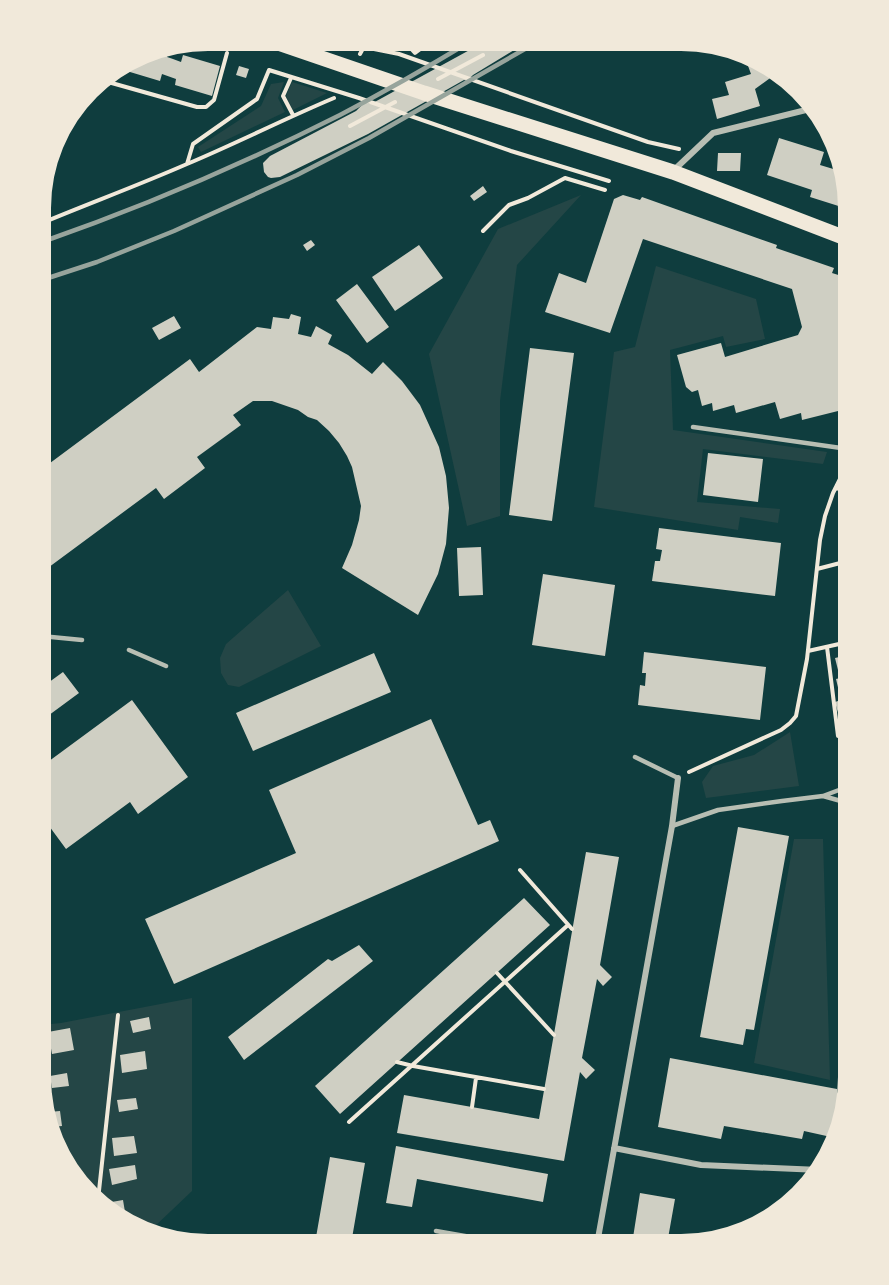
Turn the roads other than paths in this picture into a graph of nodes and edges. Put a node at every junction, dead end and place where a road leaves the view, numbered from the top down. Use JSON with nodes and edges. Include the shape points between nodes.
{"nodes":[{"id":1,"x":302,"y":51,"type":"edge"},
{"id":2,"x":803,"y":111,"type":"edge"},
{"id":3,"x":673,"y":172,"type":"junction"},
{"id":4,"x":838,"y":234,"type":"edge"},
{"id":5,"x":693,"y":427,"type":"dead end"},
{"id":6,"x":838,"y":448,"type":"edge"},
{"id":7,"x":51,"y":637,"type":"edge"},
{"id":8,"x":82,"y":640,"type":"dead end"},
{"id":9,"x":129,"y":650,"type":"dead end"},
{"id":10,"x":166,"y":666,"type":"dead end"},
{"id":11,"x":634,"y":757,"type":"dead end"},
{"id":12,"x":678,"y":778,"type":"joint"},
{"id":13,"x":838,"y":790,"type":"edge"},
{"id":14,"x":823,"y":796,"type":"junction"},
{"id":15,"x":838,"y":800,"type":"edge"},
{"id":16,"x":672,"y":826,"type":"junction"},
{"id":17,"x":614,"y":1148,"type":"junction"},
{"id":18,"x":807,"y":1169,"type":"edge"},
{"id":19,"x":436,"y":1231,"type":"dead end"},
{"id":20,"x":454,"y":1234,"type":"edge"},
{"id":21,"x":599,"y":1234,"type":"edge"}],
"edges":[{"from":1,"to":3,"type":"main road"},
{"from":2,"to":3,"type":"street","via":[[713,133]]},
{"from":3,"to":4,"type":"main road"},
{"from":5,"to":6,"type":"lane"},
{"from":7,"to":8,"type":"lane"},
{"from":9,"to":10,"type":"lane"},
{"from":11,"to":12,"type":"lane"},
{"from":12,"to":16,"type":"street"},
{"from":13,"to":14,"type":"lane"},
{"from":14,"to":15,"type":"lane"},
{"from":14,"to":16,"type":"lane","via":[[718,810]]},
{"from":16,"to":17,"type":"street"},
{"from":17,"to":18,"type":"street","via":[[701,1165]]},
{"from":17,"to":21,"type":"street"},
{"from":19,"to":20,"type":"lane"}]}
